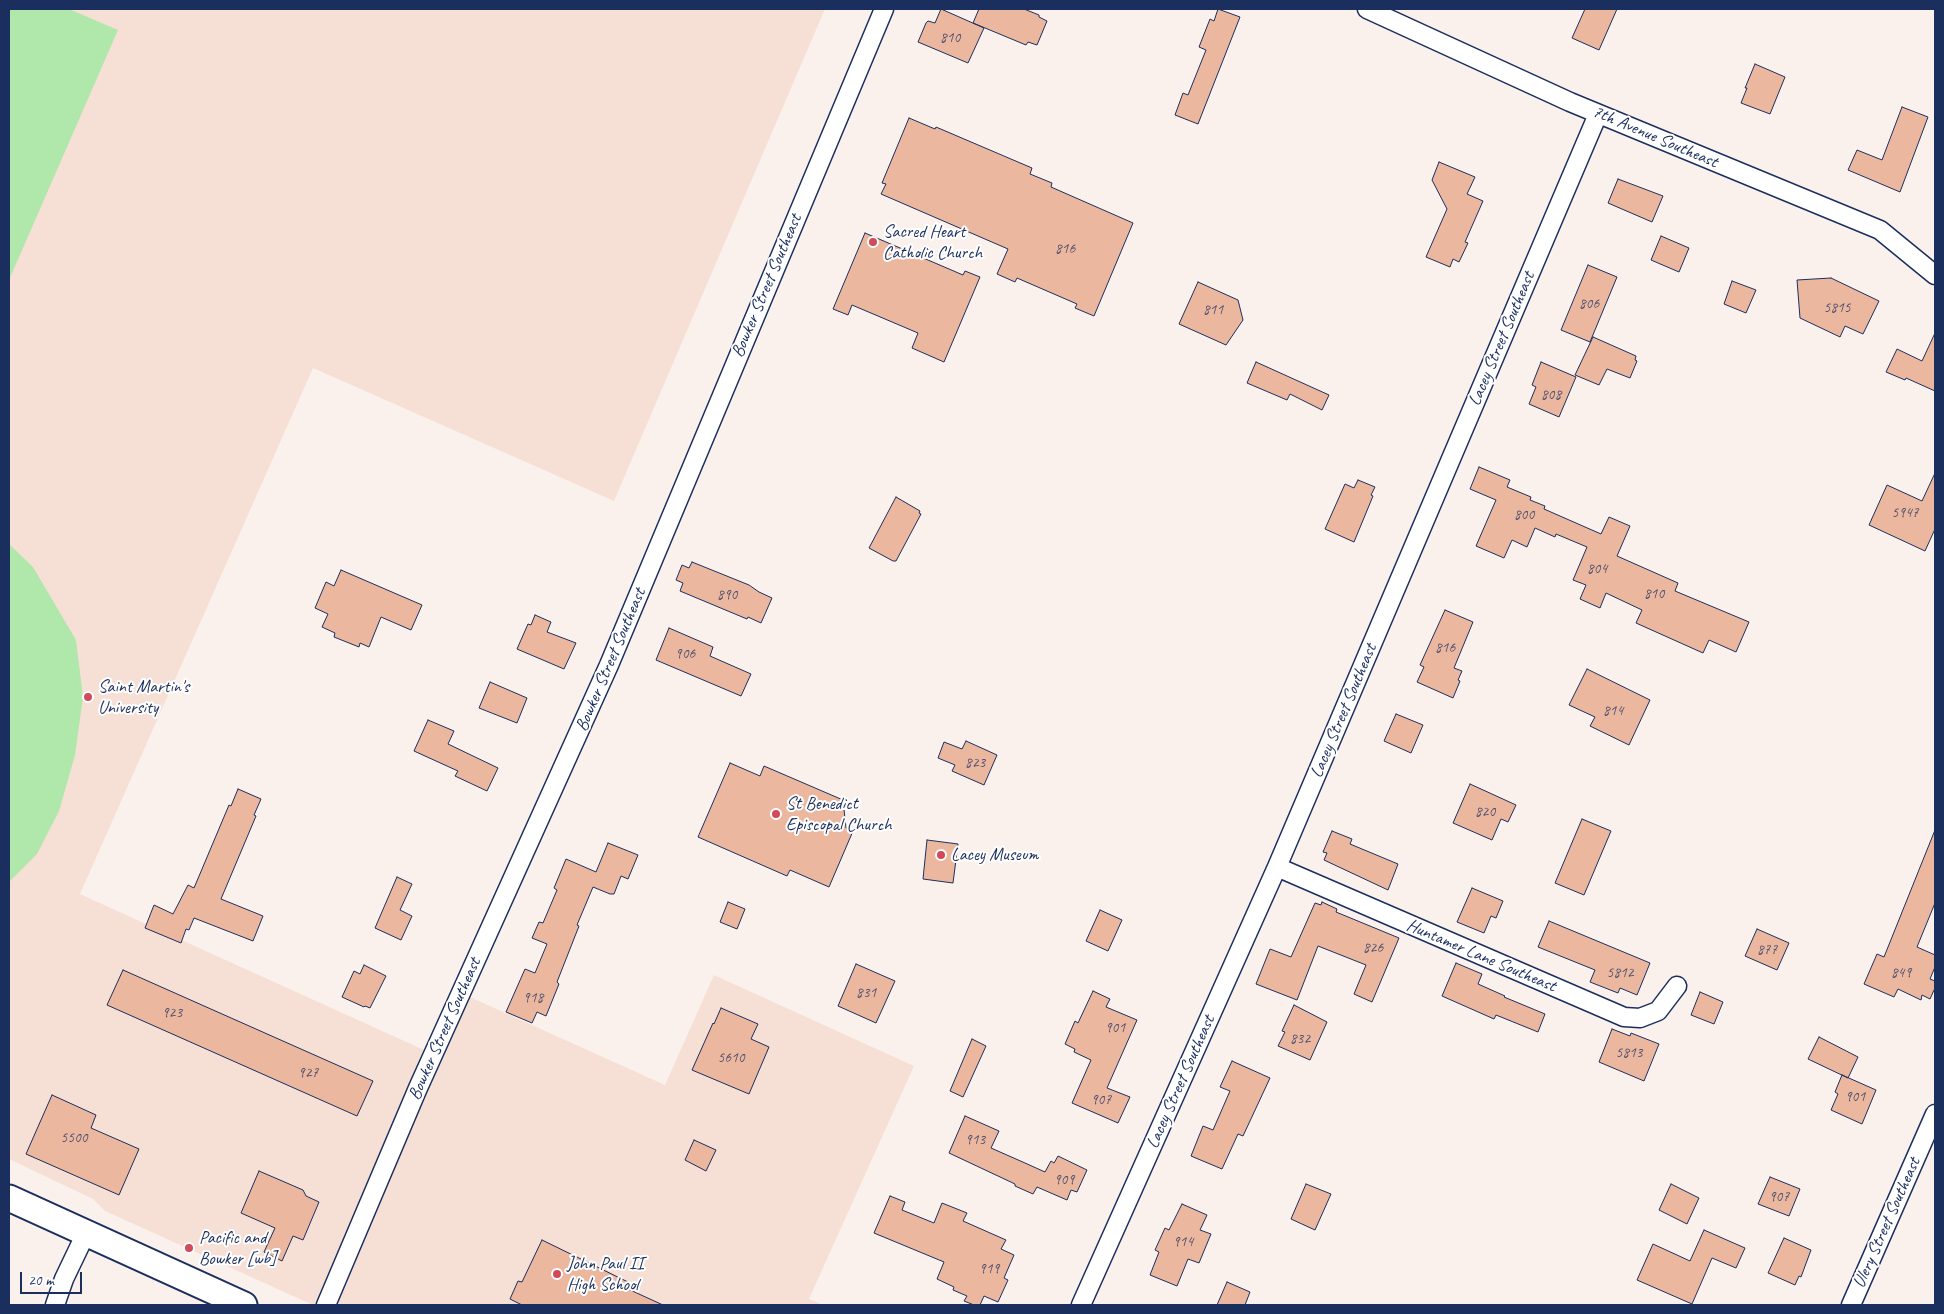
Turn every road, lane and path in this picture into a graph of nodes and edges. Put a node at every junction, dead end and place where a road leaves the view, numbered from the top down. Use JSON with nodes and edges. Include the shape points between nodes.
{"nodes":[{"id":1,"x":884,"y":9,"type":"edge"},
{"id":2,"x":1367,"y":9,"type":"edge"},
{"id":3,"x":1598,"y":114,"type":"junction"},
{"id":4,"x":1935,"y":275,"type":"edge"},
{"id":5,"x":1277,"y":867,"type":"junction"},
{"id":6,"x":1677,"y":986,"type":"dead end"},
{"id":7,"x":1935,"y":1114,"type":"edge"},
{"id":8,"x":9,"y":1198,"type":"edge"},
{"id":9,"x":86,"y":1233,"type":"junction"},
{"id":10,"x":55,"y":1305,"type":"edge"},
{"id":11,"x":244,"y":1305,"type":"edge"},
{"id":12,"x":326,"y":1305,"type":"edge"},
{"id":13,"x":1081,"y":1305,"type":"edge"},
{"id":14,"x":1851,"y":1305,"type":"edge"}],
"edges":[{"from":1,"to":12,"type":"street","name":"Bowker Street Southeast","via":[[609,665],[418,1088]]},
{"from":2,"to":3,"type":"street","name":"7th Avenue Southeast"},
{"from":3,"to":4,"type":"street","name":"7th Avenue Southeast","via":[[1880,230]]},
{"from":3,"to":5,"type":"street","name":"Lacey Street Southeast"},
{"from":5,"to":6,"type":"street","name":"Huntamer Lane Southeast","via":[[1624,1017],[1640,1018],[1658,1010]]},
{"from":5,"to":13,"type":"street","name":"Lacey Street Southeast"},
{"from":7,"to":14,"type":"street","name":"Ulery Street Southeast"},
{"from":8,"to":9,"type":"main road"},
{"from":9,"to":10,"type":"street"},
{"from":9,"to":11,"type":"main road"}]}
